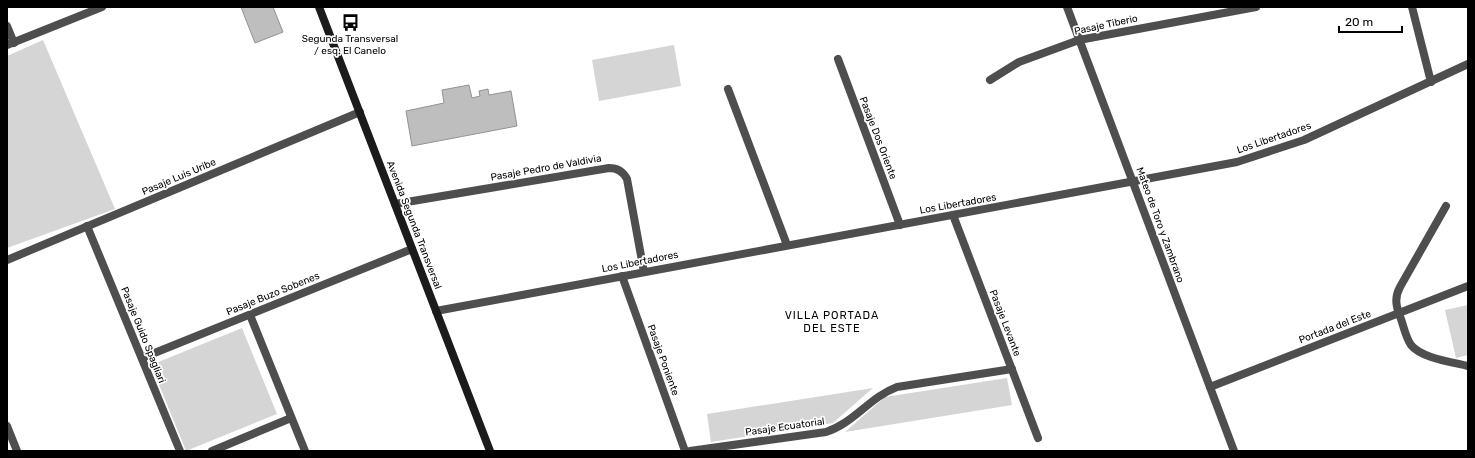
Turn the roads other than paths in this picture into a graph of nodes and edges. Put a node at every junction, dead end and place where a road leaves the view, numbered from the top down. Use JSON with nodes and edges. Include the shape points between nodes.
{"nodes":[{"id":1,"x":102,"y":7,"type":"edge"},
{"id":2,"x":319,"y":7,"type":"edge"},
{"id":3,"x":1067,"y":7,"type":"edge"},
{"id":4,"x":1256,"y":7,"type":"edge"},
{"id":5,"x":1412,"y":7,"type":"edge"},
{"id":6,"x":7,"y":26,"type":"edge"},
{"id":7,"x":1079,"y":40,"type":"junction"},
{"id":8,"x":10,"y":44,"type":"edge"},
{"id":9,"x":838,"y":59,"type":"dead end"},
{"id":10,"x":1468,"y":64,"type":"edge"},
{"id":11,"x":990,"y":80,"type":"dead end"},
{"id":12,"x":1431,"y":82,"type":"junction"},
{"id":13,"x":728,"y":89,"type":"dead end"},
{"id":14,"x":360,"y":112,"type":"junction"},
{"id":15,"x":1134,"y":181,"type":"junction"},
{"id":16,"x":395,"y":204,"type":"junction"},
{"id":17,"x":1446,"y":206,"type":"dead end"},
{"id":18,"x":953,"y":215,"type":"junction"},
{"id":19,"x":900,"y":225,"type":"junction"},
{"id":20,"x":87,"y":226,"type":"junction"},
{"id":21,"x":788,"y":245,"type":"junction"},
{"id":22,"x":412,"y":249,"type":"junction"},
{"id":23,"x":7,"y":260,"type":"edge"},
{"id":24,"x":644,"y":272,"type":"junction"},
{"id":25,"x":622,"y":276,"type":"junction"},
{"id":26,"x":1468,"y":286,"type":"edge"},
{"id":27,"x":436,"y":311,"type":"junction"},
{"id":28,"x":1398,"y":313,"type":"junction"},
{"id":29,"x":250,"y":315,"type":"junction"},
{"id":30,"x":142,"y":358,"type":"junction"},
{"id":31,"x":1468,"y":366,"type":"edge"},
{"id":32,"x":1012,"y":369,"type":"junction"},
{"id":33,"x":1210,"y":387,"type":"junction"},
{"id":34,"x":291,"y":418,"type":"junction"},
{"id":35,"x":7,"y":426,"type":"edge"},
{"id":36,"x":1038,"y":438,"type":"dead end"},
{"id":37,"x":17,"y":451,"type":"edge"},
{"id":38,"x":180,"y":451,"type":"edge"},
{"id":39,"x":212,"y":451,"type":"edge"},
{"id":40,"x":305,"y":451,"type":"edge"},
{"id":41,"x":490,"y":451,"type":"edge"},
{"id":42,"x":685,"y":451,"type":"edge"},
{"id":43,"x":690,"y":451,"type":"edge"},
{"id":44,"x":1234,"y":451,"type":"edge"}],
"edges":[{"from":1,"to":8,"type":"street"},
{"from":2,"to":14,"type":"main road","name":"Avenida Segunda Transversal"},
{"from":3,"to":7,"type":"street","name":"Mateo de Toro y Zambrano"},
{"from":4,"to":7,"type":"street","name":"Pasaje Tiberio"},
{"from":5,"to":12,"type":"street"},
{"from":6,"to":8,"type":"street"},
{"from":7,"to":11,"type":"street","name":"Pasaje Tiberio","via":[[1019,62]]},
{"from":7,"to":15,"type":"street","name":"Mateo de Toro y Zambrano"},
{"from":9,"to":19,"type":"street","name":"Pasaje Dos Oriente"},
{"from":10,"to":12,"type":"street","name":"Los Libertadores"},
{"from":12,"to":15,"type":"street","name":"Los Libertadores","via":[[1334,127],[1271,151],[1237,162]]},
{"from":13,"to":21,"type":"street"},
{"from":14,"to":16,"type":"main road","name":"Avenida Segunda Transversal"},
{"from":14,"to":20,"type":"street","name":"Pasaje Luis Uribe"},
{"from":15,"to":18,"type":"street","name":"Los Libertadores"},
{"from":15,"to":33,"type":"street","name":"Mateo de Toro y Zambrano"},
{"from":16,"to":22,"type":"main road","name":"Avenida Segunda Transversal"},
{"from":16,"to":24,"type":"street","name":"Pasaje Pedro de Valdivia","via":[[615,168],[627,178]]},
{"from":17,"to":28,"type":"street","via":[[1397,292]]},
{"from":18,"to":19,"type":"street","name":"Los Libertadores"},
{"from":18,"to":32,"type":"street","name":"Pasaje Levante"},
{"from":19,"to":21,"type":"street","name":"Los Libertadores"},
{"from":20,"to":23,"type":"street","name":"Pasaje Luis Uribe"},
{"from":20,"to":30,"type":"street","name":"Pasaje Guido Spagliari"},
{"from":21,"to":24,"type":"street","name":"Los Libertadores"},
{"from":22,"to":27,"type":"main road","name":"Avenida Segunda Transversal"},
{"from":22,"to":29,"type":"street","name":"Pasaje Buzo Sobenes"},
{"from":24,"to":25,"type":"street","name":"Los Libertadores"},
{"from":25,"to":27,"type":"street","name":"Los Libertadores"},
{"from":25,"to":42,"type":"street","name":"Pasaje Poniente"},
{"from":26,"to":28,"type":"street","name":"Portada del Este"},
{"from":27,"to":41,"type":"main road","name":"Avenida Segunda Transversal"},
{"from":28,"to":31,"type":"street","via":[[1414,349]]},
{"from":28,"to":33,"type":"street","name":"Portada del Este"},
{"from":29,"to":30,"type":"street","name":"Pasaje Buzo Sobenes"},
{"from":29,"to":34,"type":"street"},
{"from":30,"to":38,"type":"street","name":"Pasaje Guido Spagliari"},
{"from":32,"to":36,"type":"street","name":"Pasaje Levante"},
{"from":32,"to":43,"type":"street","name":"Pasaje Ecuatorial","via":[[897,387],[873,400],[844,424],[826,432]]},
{"from":33,"to":44,"type":"street","name":"Mateo de Toro y Zambrano"},
{"from":34,"to":39,"type":"street"},
{"from":34,"to":40,"type":"street"},
{"from":35,"to":37,"type":"street"}]}
